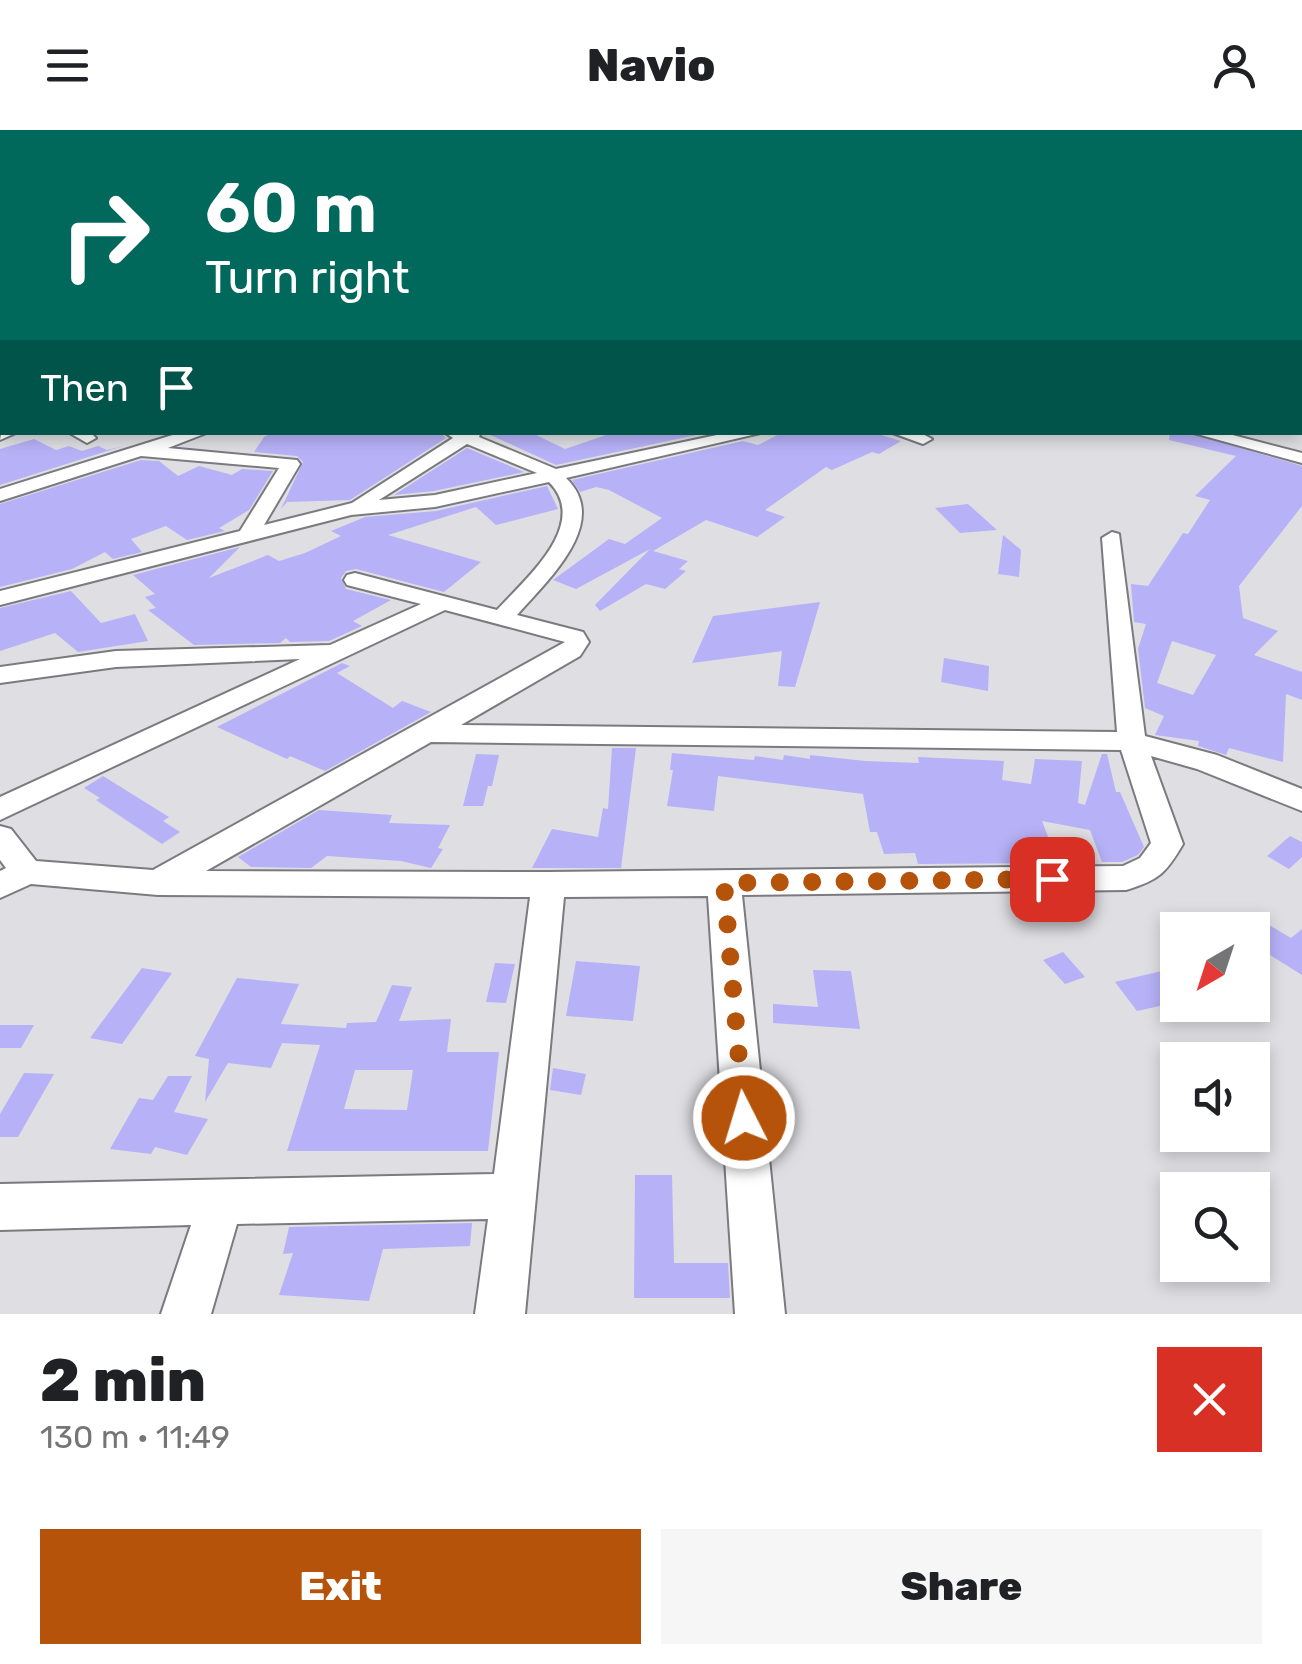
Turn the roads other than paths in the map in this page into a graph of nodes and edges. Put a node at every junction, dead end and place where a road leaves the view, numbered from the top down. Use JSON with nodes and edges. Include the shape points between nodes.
{"nodes":[{"id":1,"x":191,"y":435,"type":"edge"},
{"id":2,"x":461,"y":435,"type":"edge"},
{"id":3,"x":464,"y":435,"type":"edge"},
{"id":4,"x":742,"y":435,"type":"edge"},
{"id":5,"x":909,"y":435,"type":"edge"},
{"id":6,"x":1210,"y":435,"type":"edge"},
{"id":7,"x":923,"y":439,"type":"dead end"},
{"id":8,"x":140,"y":451,"type":"junction"},
{"id":9,"x":1302,"y":458,"type":"edge"},
{"id":10,"x":552,"y":474,"type":"junction"},
{"id":11,"x":0,"y":495,"type":"edge"},
{"id":12,"x":351,"y":509,"type":"junction"},
{"id":13,"x":248,"y":536,"type":"junction"},
{"id":14,"x":1112,"y":538,"type":"dead end"},
{"id":15,"x":355,"y":580,"type":"dead end"},
{"id":16,"x":0,"y":598,"type":"edge"},
{"id":17,"x":442,"y":603,"type":"junction"},
{"id":18,"x":502,"y":618,"type":"junction"},
{"id":19,"x":340,"y":650,"type":"junction"},
{"id":20,"x":0,"y":675,"type":"edge"},
{"id":21,"x":428,"y":732,"type":"junction"},
{"id":22,"x":1132,"y":740,"type":"junction"},
{"id":23,"x":1302,"y":801,"type":"edge"},
{"id":24,"x":0,"y":810,"type":"edge"},
{"id":25,"x":0,"y":837,"type":"edge"},
{"id":26,"x":13,"y":878,"type":"edge"},
{"id":27,"x":158,"y":882,"type":"junction"},
{"id":28,"x":724,"y":883,"type":"junction"},
{"id":29,"x":548,"y":885,"type":"junction"},
{"id":30,"x":512,"y":1196,"type":"junction"},
{"id":31,"x":221,"y":1202,"type":"junction"},
{"id":32,"x":0,"y":1207,"type":"edge"},
{"id":33,"x":186,"y":1314,"type":"edge"},
{"id":34,"x":500,"y":1314,"type":"edge"},
{"id":35,"x":760,"y":1314,"type":"edge"}],
"edges":[{"from":1,"to":8,"type":"street"},
{"from":2,"to":12,"type":"street"},
{"from":3,"to":10,"type":"street"},
{"from":4,"to":10,"type":"street"},
{"from":5,"to":7,"type":"street"},
{"from":6,"to":9,"type":"street"},
{"from":8,"to":11,"type":"street"},
{"from":8,"to":13,"type":"street","via":[[292,464]]},
{"from":10,"to":12,"type":"street","via":[[435,502]]},
{"from":10,"to":18,"type":"street","via":[[569,493],[574,524],[563,548]]},
{"from":12,"to":13,"type":"street"},
{"from":13,"to":16,"type":"street"},
{"from":14,"to":22,"type":"street"},
{"from":15,"to":17,"type":"street"},
{"from":17,"to":18,"type":"street"},
{"from":17,"to":19,"type":"street"},
{"from":18,"to":21,"type":"street","via":[[578,642]]},
{"from":19,"to":20,"type":"street","via":[[116,658]]},
{"from":19,"to":24,"type":"street"},
{"from":21,"to":22,"type":"street"},
{"from":21,"to":27,"type":"street"},
{"from":22,"to":23,"type":"street"},
{"from":22,"to":28,"type":"street","via":[[1167,844],[1152,867],[1126,878]]},
{"from":25,"to":26,"type":"street"},
{"from":26,"to":27,"type":"street"},
{"from":27,"to":29,"type":"street"},
{"from":28,"to":29,"type":"street"},
{"from":28,"to":35,"type":"street"},
{"from":29,"to":30,"type":"street"},
{"from":30,"to":31,"type":"street"},
{"from":30,"to":34,"type":"street"},
{"from":31,"to":32,"type":"street"},
{"from":31,"to":33,"type":"street"}]}
